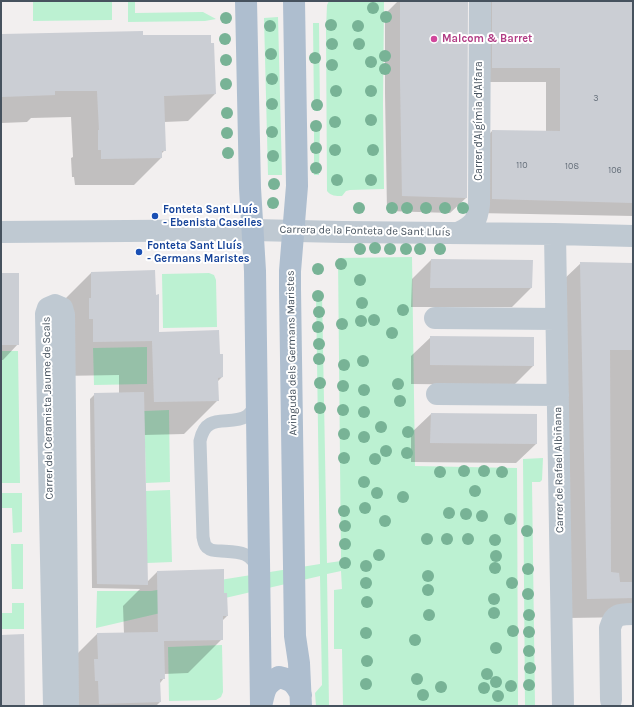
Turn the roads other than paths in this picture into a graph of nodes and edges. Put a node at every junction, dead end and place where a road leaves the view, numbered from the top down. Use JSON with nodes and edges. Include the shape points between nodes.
{"nodes":[{"id":1,"x":246,"y":1,"type":"edge"},
{"id":2,"x":294,"y":1,"type":"edge"},
{"id":3,"x":480,"y":1,"type":"edge"},
{"id":4,"x":253,"y":230,"type":"junction"},
{"id":5,"x":294,"y":231,"type":"junction"},
{"id":6,"x":1,"y":232,"type":"edge"},
{"id":7,"x":460,"y":232,"type":"junction"},
{"id":8,"x":555,"y":234,"type":"junction"},
{"id":9,"x":633,"y":236,"type":"edge"},
{"id":10,"x":435,"y":318,"type":"dead end"},
{"id":11,"x":556,"y":320,"type":"junction"},
{"id":12,"x":437,"y":394,"type":"dead end"},
{"id":13,"x":558,"y":395,"type":"junction"},
{"id":14,"x":257,"y":402,"type":"junction"},
{"id":15,"x":259,"y":572,"type":"junction"},
{"id":16,"x":633,"y":614,"type":"edge"},
{"id":17,"x":611,"y":700,"type":"dead end"},
{"id":18,"x":301,"y":701,"type":"edge"},
{"id":19,"x":261,"y":705,"type":"edge"},
{"id":20,"x":54,"y":706,"type":"edge"},
{"id":21,"x":68,"y":706,"type":"edge"},
{"id":22,"x":563,"y":706,"type":"edge"}],
"edges":[{"from":1,"to":4,"type":"main road"},
{"from":2,"to":5,"type":"main road","name":"Avinguda dels Germans Maristes","via":[[297,186]]},
{"from":3,"to":7,"type":"street","name":"Carrer d'Algímia d'Alfara","via":[[478,216],[472,226]]},
{"from":4,"to":5,"type":"street","name":"Carrera de la Fonteta de Sant Lluís"},
{"from":4,"to":6,"type":"street","name":"Carrera de la Fonteta de Sant Lluís"},
{"from":4,"to":14,"type":"main road"},
{"from":5,"to":7,"type":"street","name":"Carrera de la Fonteta de Sant Lluís"},
{"from":5,"to":18,"type":"main road","name":"Avinguda dels Germans Maristes","via":[[290,305],[295,636]]},
{"from":7,"to":8,"type":"street","name":"Carrera de la Fonteta de Sant Lluís"},
{"from":8,"to":9,"type":"street","name":"Carrera de la Fonteta de Sant Lluís"},
{"from":8,"to":11,"type":"street","name":"Carrer de Rafael Albiñana"},
{"from":10,"to":11,"type":"street"},
{"from":11,"to":13,"type":"street","name":"Carrer de Rafael Albiñana"},
{"from":12,"to":13,"type":"street"},
{"from":13,"to":22,"type":"street","name":"Carrer de Rafael Albiñana"},
{"from":14,"to":15,"type":"main road"},
{"from":14,"to":15,"type":"lane","via":[[248,415],[242,418],[210,424],[201,435],[200,441],[204,544],[214,551],[249,556],[255,561]]},
{"from":15,"to":19,"type":"main road"},
{"from":16,"to":17,"type":"street","via":[[620,614],[615,617],[610,628]]},
{"from":18,"to":19,"type":"main road","via":[[296,686],[289,679],[279,677],[270,682],[264,690]]},
{"from":20,"to":21,"type":"street","name":"Carrer del Ceramista Jaume de Scals","via":[[46,314],[48,308],[55,305],[62,308],[64,315]]}]}
